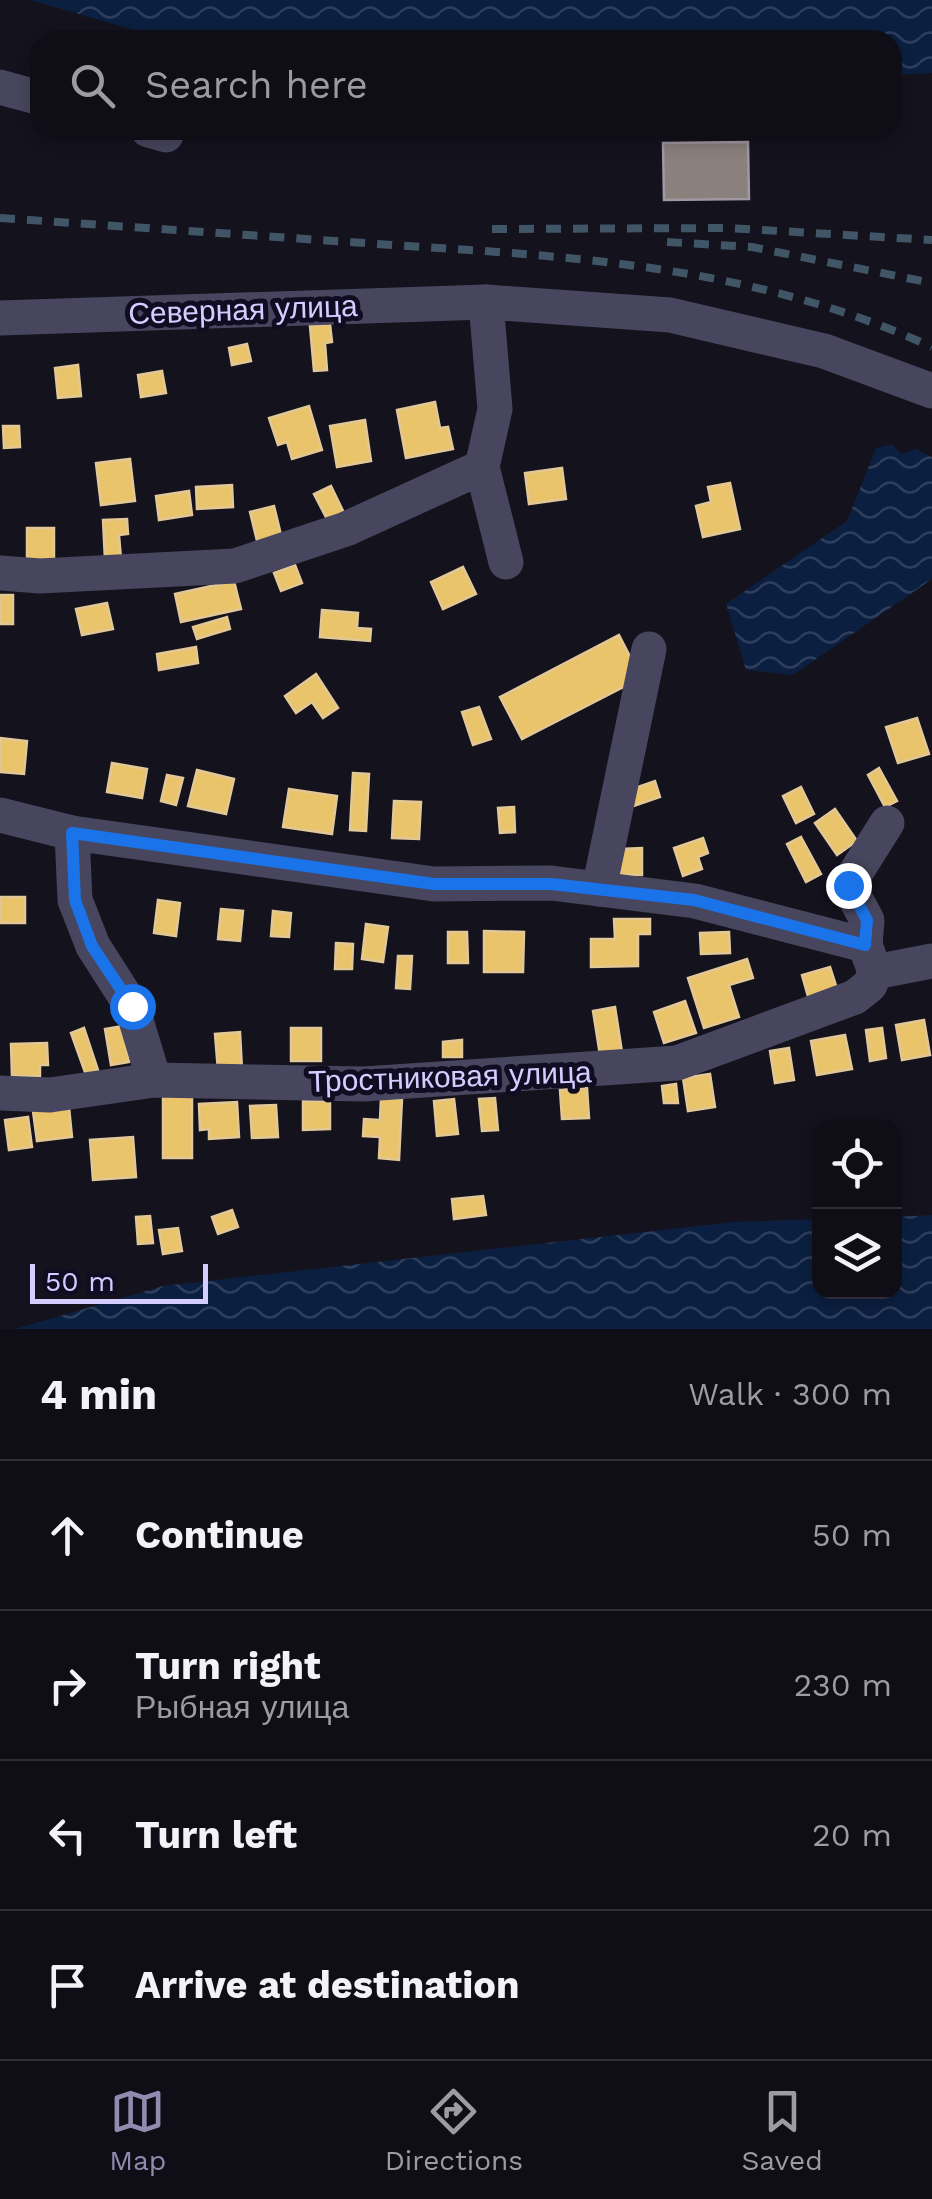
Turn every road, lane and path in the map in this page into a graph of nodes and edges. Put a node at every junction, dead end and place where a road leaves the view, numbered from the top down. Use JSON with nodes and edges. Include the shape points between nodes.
{"nodes":[{"id":1,"x":0,"y":87,"type":"edge"},
{"id":2,"x":30,"y":95,"type":"edge"},
{"id":3,"x":486,"y":302,"type":"junction"},
{"id":4,"x":0,"y":318,"type":"edge"},
{"id":5,"x":932,"y":391,"type":"edge"},
{"id":6,"x":482,"y":467,"type":"junction"},
{"id":7,"x":506,"y":562,"type":"dead end"},
{"id":8,"x":0,"y":573,"type":"edge"},
{"id":9,"x":649,"y":648,"type":"dead end"},
{"id":10,"x":0,"y":815,"type":"edge"},
{"id":11,"x":887,"y":823,"type":"dead end"},
{"id":12,"x":72,"y":833,"type":"junction"},
{"id":13,"x":600,"y":889,"type":"junction"},
{"id":14,"x":870,"y":958,"type":"junction"},
{"id":15,"x":932,"y":961,"type":"edge"},
{"id":16,"x":154,"y":1080,"type":"junction"},
{"id":17,"x":0,"y":1092,"type":"edge"}],
"edges":[{"from":1,"to":2,"type":"street"},
{"from":3,"to":4,"type":"street","name":"Северная улица"},
{"from":3,"to":5,"type":"street","name":"Северная улица","via":[[670,314],[824,351]]},
{"from":3,"to":6,"type":"street","via":[[495,409]]},
{"from":6,"to":7,"type":"street"},
{"from":6,"to":8,"type":"street","via":[[346,529],[235,566]]},
{"from":9,"to":13,"type":"street"},
{"from":10,"to":12,"type":"street"},
{"from":11,"to":14,"type":"street","via":[[848,885],[867,920]]},
{"from":12,"to":13,"type":"street","via":[[434,884]]},
{"from":12,"to":16,"type":"street","via":[[75,900],[92,946],[132,1006]]},
{"from":13,"to":14,"type":"street","via":[[694,900]]},
{"from":14,"to":15,"type":"street"},
{"from":14,"to":16,"type":"street","name":"Тростниковая улица","via":[[870,985],[855,998],[676,1063],[364,1084]]},
{"from":16,"to":17,"type":"street","name":"Тростниковая улица","via":[[50,1095]]}]}
